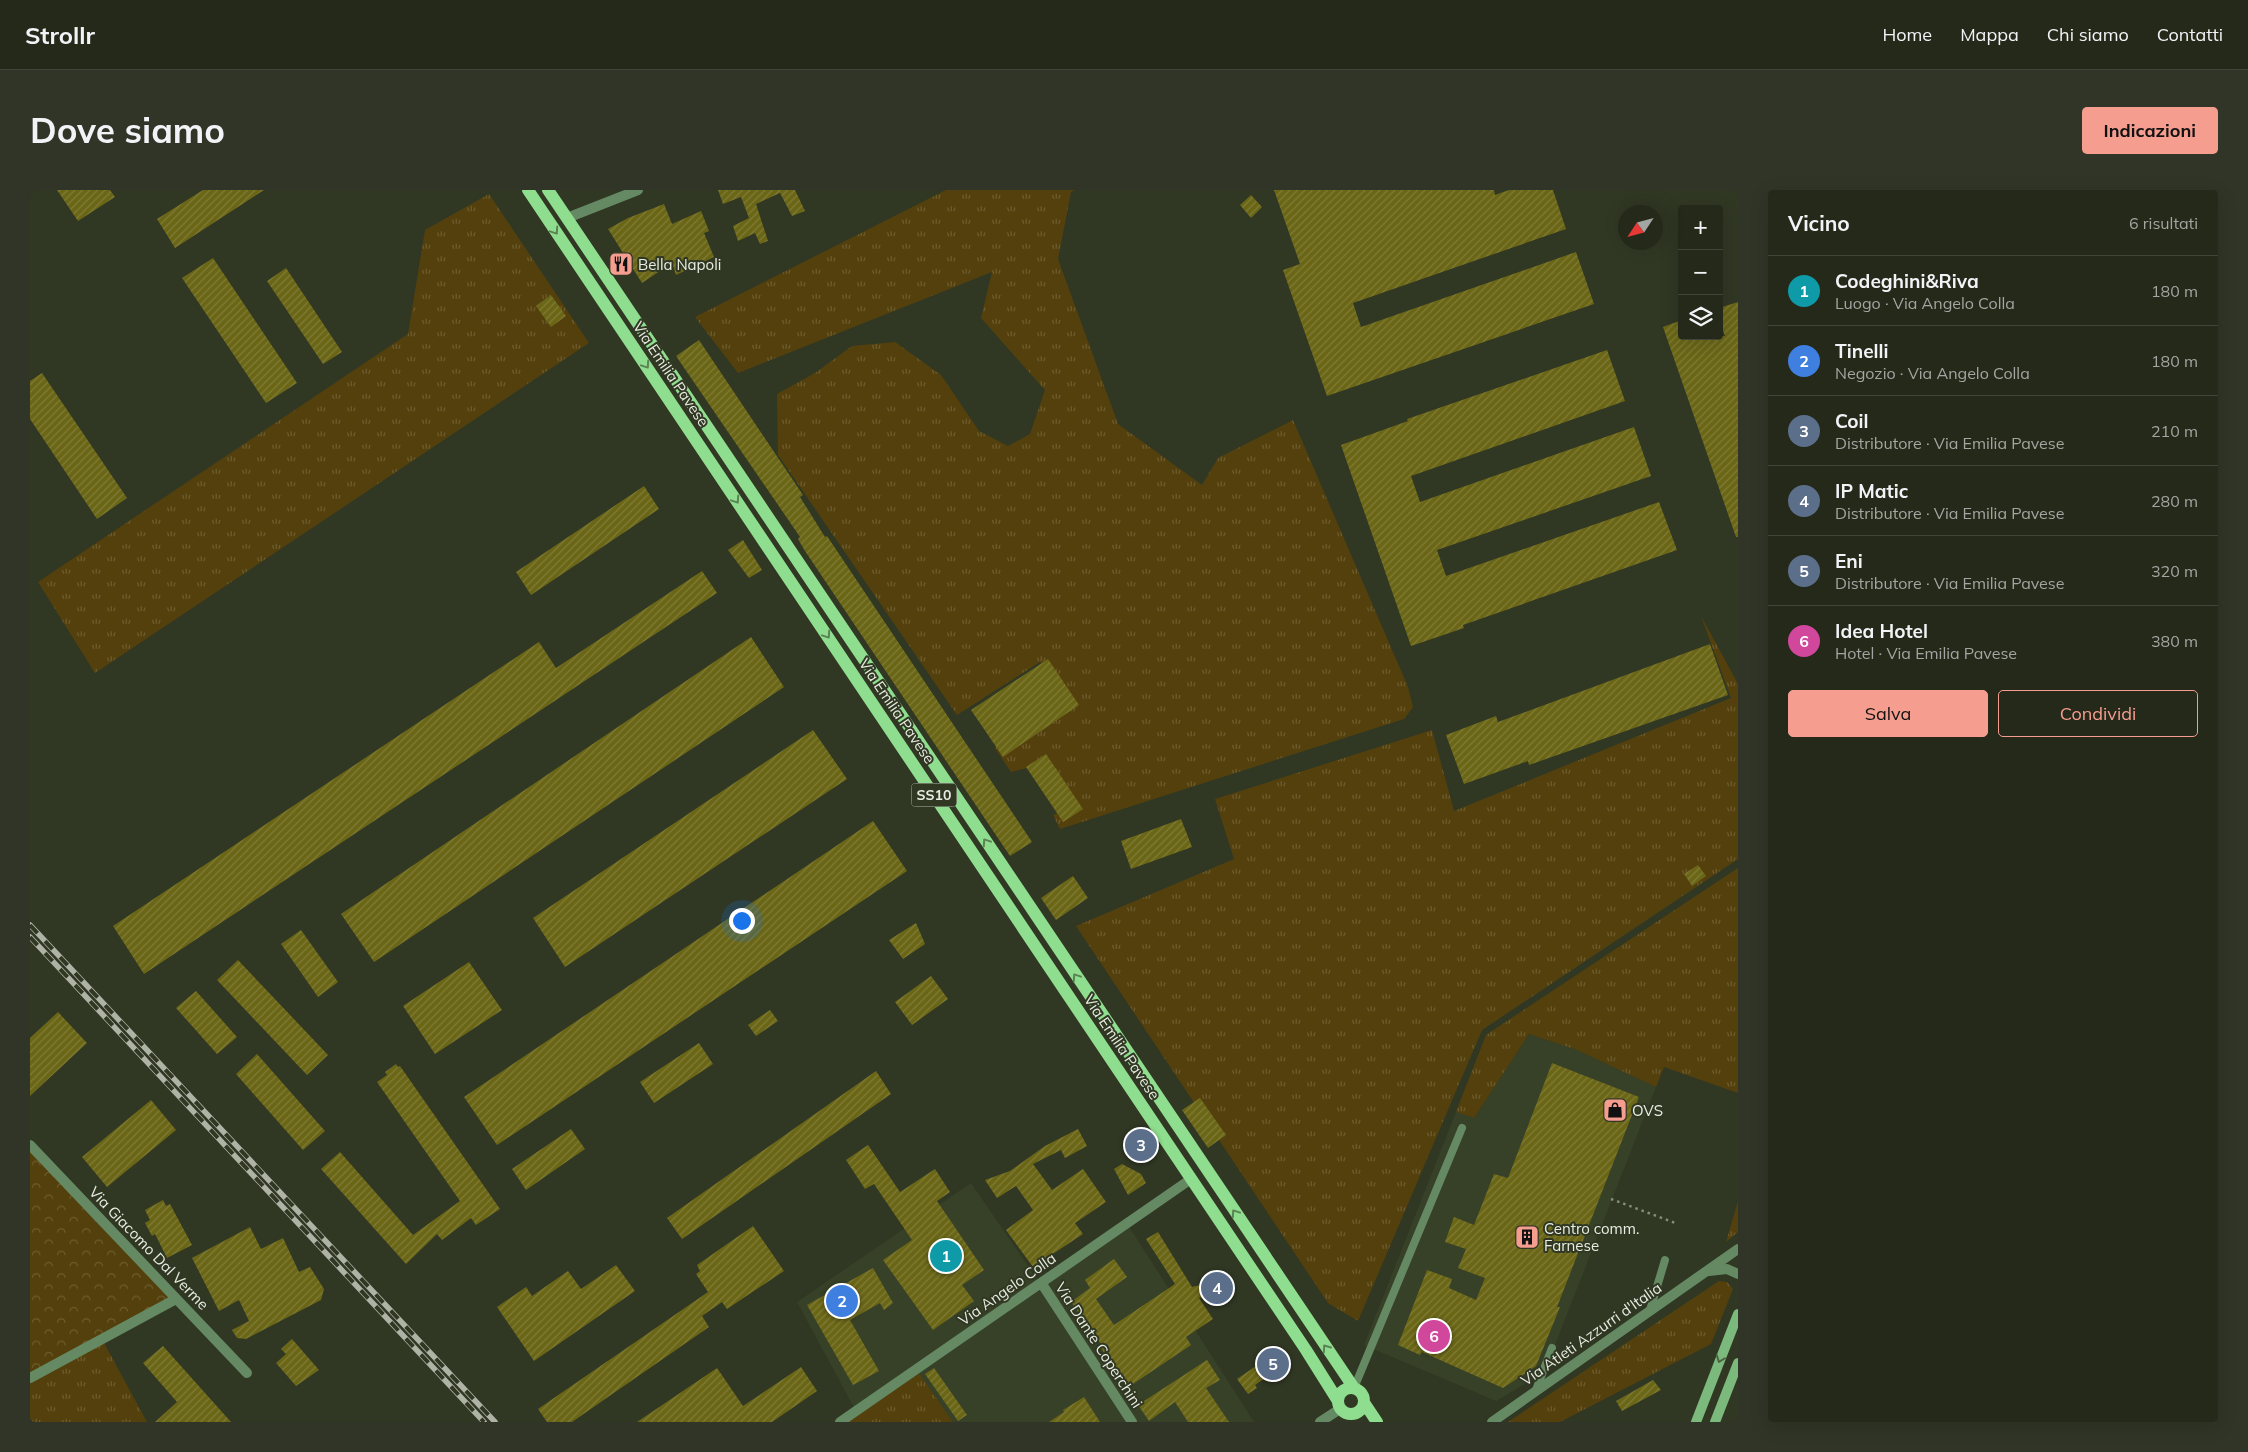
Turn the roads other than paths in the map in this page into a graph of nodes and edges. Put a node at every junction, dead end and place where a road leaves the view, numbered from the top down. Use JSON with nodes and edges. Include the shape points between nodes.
{"nodes":[{"id":1,"x":528,"y":190,"type":"edge"},
{"id":2,"x":548,"y":190,"type":"edge"},
{"id":3,"x":638,"y":190,"type":"edge"},
{"id":4,"x":567,"y":218,"type":"junction"},
{"id":5,"x":1462,"y":1128,"type":"dead end"},
{"id":6,"x":30,"y":1145,"type":"edge"},
{"id":7,"x":1191,"y":1179,"type":"junction"},
{"id":8,"x":1738,"y":1250,"type":"edge"},
{"id":9,"x":1665,"y":1260,"type":"dead end"},
{"id":10,"x":1708,"y":1271,"type":"junction"},
{"id":11,"x":1738,"y":1274,"type":"edge"},
{"id":12,"x":1042,"y":1284,"type":"junction"},
{"id":13,"x":176,"y":1299,"type":"junction"},
{"id":14,"x":1650,"y":1310,"type":"junction"},
{"id":15,"x":1738,"y":1314,"type":"edge"},
{"id":16,"x":1552,"y":1348,"type":"dead end"},
{"id":17,"x":1738,"y":1363,"type":"edge"},
{"id":18,"x":247,"y":1373,"type":"dead end"},
{"id":19,"x":30,"y":1378,"type":"edge"},
{"id":20,"x":1354,"y":1388,"type":"junction"},
{"id":21,"x":1536,"y":1390,"type":"junction"},
{"id":22,"x":1365,"y":1404,"type":"junction"},
{"id":23,"x":1344,"y":1411,"type":"edge"},
{"id":24,"x":840,"y":1422,"type":"edge"},
{"id":25,"x":1132,"y":1422,"type":"edge"},
{"id":26,"x":1320,"y":1422,"type":"edge"},
{"id":27,"x":1377,"y":1422,"type":"edge"},
{"id":28,"x":1492,"y":1422,"type":"edge"},
{"id":29,"x":1696,"y":1422,"type":"edge"},
{"id":30,"x":1715,"y":1422,"type":"edge"}],
"edges":[{"from":1,"to":7,"type":"main road","name":"Via Emilia Pavese","number":"SS10","one_way":true},
{"from":2,"to":4,"type":"main road","name":"Via Emilia Pavese","number":"SS10"},
{"from":3,"to":4,"type":"street"},
{"from":20,"to":4,"type":"main road","name":"Via Emilia Pavese","number":"SS10","one_way":true},
{"from":5,"to":20,"type":"lane"},
{"from":6,"to":13,"type":"street","name":"Via Giacomo Dal Verme"},
{"from":7,"to":12,"type":"street","name":"Via Angelo Colla"},
{"from":7,"to":23,"type":"main road","name":"Via Emilia Pavese","number":"SS10"},
{"from":8,"to":10,"type":"street","name":"Via Atleti Azzurri d'Italia"},
{"from":9,"to":14,"type":"lane"},
{"from":10,"to":11,"type":"street","via":[[1727,1269]]},
{"from":10,"to":14,"type":"street","name":"Via Atleti Azzurri d'Italia"},
{"from":12,"to":24,"type":"street","name":"Via Angelo Colla"},
{"from":12,"to":25,"type":"street","name":"Via Dante Coperchini"},
{"from":13,"to":18,"type":"street","name":"Via Giacomo Dal Verme"},
{"from":13,"to":19,"type":"street"},
{"from":14,"to":21,"type":"street","name":"Via Atleti Azzurri d'Italia"},
{"from":15,"to":29,"type":"main road","one_way":true},
{"from":16,"to":21,"type":"lane"},
{"from":17,"to":30,"type":"main road"},
{"from":20,"to":22,"type":"main road","name":"Via Emilia Pavese","number":"SS10","via":[[1364,1395]]},
{"from":20,"to":23,"type":"main road","via":[[1343,1391]]},
{"from":21,"to":28,"type":"street","name":"Via Atleti Azzurri d'Italia"},
{"from":22,"to":23,"type":"main road","via":[[1358,1413]]},
{"from":22,"to":27,"type":"main road","name":"Via Emilia Pavese","number":"SS10"},
{"from":23,"to":26,"type":"street"}]}
